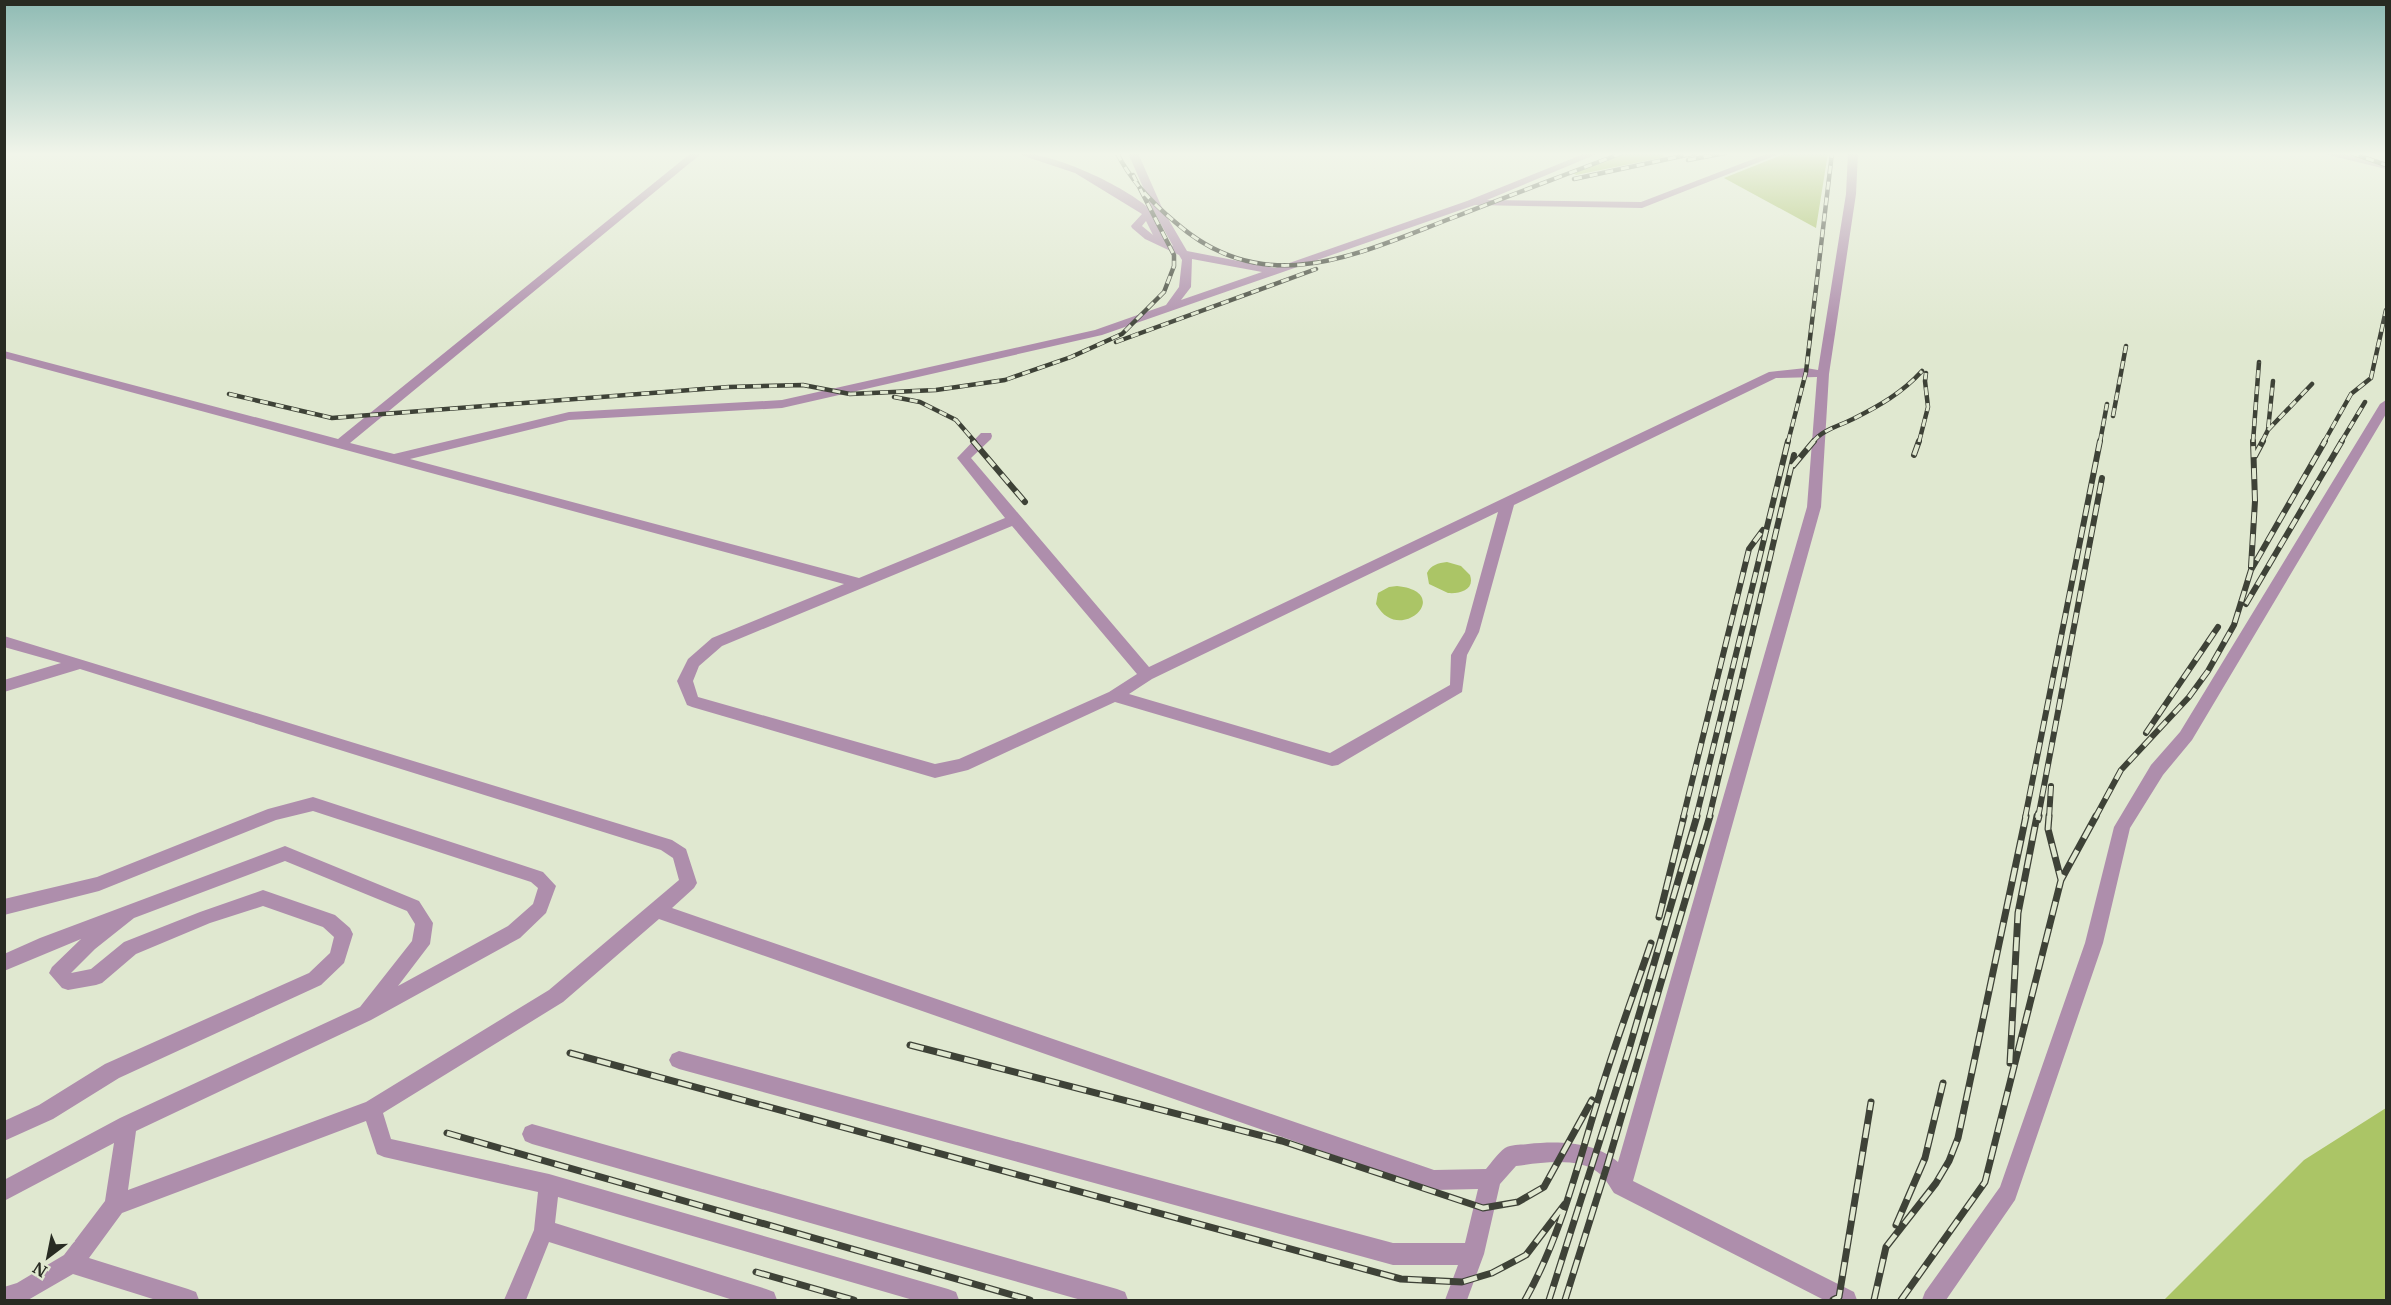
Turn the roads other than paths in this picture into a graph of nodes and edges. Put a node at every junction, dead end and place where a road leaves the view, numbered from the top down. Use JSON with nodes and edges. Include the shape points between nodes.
{"nodes":[{"id":1,"x":623,"y":214,"type":"edge"},
{"id":2,"x":1147,"y":214,"type":"edge"},
{"id":3,"x":1160,"y":214,"type":"edge"},
{"id":4,"x":1440,"y":214,"type":"edge"},
{"id":5,"x":1848,"y":214,"type":"edge"},
{"id":6,"x":1184,"y":254,"type":"junction"},
{"id":7,"x":1275,"y":271,"type":"junction"},
{"id":8,"x":1170,"y":309,"type":"junction"},
{"id":9,"x":4,"y":354,"type":"edge"},
{"id":10,"x":1823,"y":374,"type":"junction"},
{"id":11,"x":2386,"y":404,"type":"edge"},
{"id":12,"x":986,"y":436,"type":"dead end"},
{"id":13,"x":342,"y":444,"type":"junction"},
{"id":14,"x":396,"y":458,"type":"junction"},
{"id":15,"x":1507,"y":504,"type":"junction"},
{"id":16,"x":1014,"y":520,"type":"junction"},
{"id":17,"x":858,"y":583,"type":"junction"},
{"id":18,"x":4,"y":642,"type":"edge"},
{"id":19,"x":80,"y":663,"type":"junction"},
{"id":20,"x":1147,"y":675,"type":"junction"},
{"id":21,"x":4,"y":686,"type":"edge"},
{"id":22,"x":1114,"y":696,"type":"junction"},
{"id":23,"x":4,"y":907,"type":"edge"},
{"id":24,"x":656,"y":910,"type":"junction"},
{"id":25,"x":127,"y":915,"type":"junction"},
{"id":26,"x":4,"y":963,"type":"edge"},
{"id":27,"x":364,"y":1014,"type":"junction"},
{"id":28,"x":679,"y":1060,"type":"dead end"},
{"id":29,"x":372,"y":1109,"type":"junction"},
{"id":30,"x":127,"y":1125,"type":"junction"},
{"id":31,"x":4,"y":1131,"type":"edge"},
{"id":32,"x":532,"y":1134,"type":"dead end"},
{"id":33,"x":1491,"y":1179,"type":"junction"},
{"id":34,"x":549,"y":1184,"type":"junction"},
{"id":35,"x":1621,"y":1186,"type":"junction"},
{"id":36,"x":4,"y":1191,"type":"edge"},
{"id":37,"x":115,"y":1205,"type":"junction"},
{"id":38,"x":544,"y":1230,"type":"junction"},
{"id":39,"x":1473,"y":1254,"type":"junction"},
{"id":40,"x":72,"y":1263,"type":"junction"},
{"id":41,"x":16,"y":1297,"type":"edge"},
{"id":42,"x":188,"y":1300,"type":"edge"},
{"id":43,"x":515,"y":1300,"type":"edge"},
{"id":44,"x":766,"y":1300,"type":"edge"},
{"id":45,"x":948,"y":1300,"type":"edge"},
{"id":46,"x":1117,"y":1300,"type":"edge"},
{"id":47,"x":1456,"y":1300,"type":"edge"},
{"id":48,"x":1846,"y":1300,"type":"edge"},
{"id":49,"x":1933,"y":1300,"type":"edge"}],
"edges":[{"from":1,"to":13,"type":"street"},
{"from":2,"to":6,"type":"street","via":[[1136,226],[1146,237]]},
{"from":3,"to":6,"type":"street"},
{"from":4,"to":7,"type":"street"},
{"from":5,"to":10,"type":"street"},
{"from":6,"to":7,"type":"street"},
{"from":6,"to":8,"type":"street","via":[[1188,260],[1185,287]]},
{"from":7,"to":8,"type":"street"},
{"from":8,"to":14,"type":"street","via":[[1098,333],[782,404],[569,416]]},
{"from":9,"to":13,"type":"street"},
{"from":10,"to":15,"type":"street","via":[[1773,375]]},
{"from":10,"to":35,"type":"street","via":[[1814,507]]},
{"from":11,"to":49,"type":"street","via":[[2186,736],[2157,770],[2122,827],[2094,943],[2008,1193]]},
{"from":12,"to":16,"type":"street","via":[[964,458]]},
{"from":13,"to":14,"type":"street"},
{"from":14,"to":17,"type":"street"},
{"from":15,"to":20,"type":"street"},
{"from":15,"to":22,"type":"street","via":[[1472,632],[1459,655],[1457,688],[1332,760]]},
{"from":16,"to":17,"type":"street"},
{"from":16,"to":20,"type":"street"},
{"from":17,"to":22,"type":"street","via":[[717,642],[693,663],[685,681],[692,701],[935,771],[963,765]]},
{"from":18,"to":19,"type":"street"},
{"from":19,"to":21,"type":"street"},
{"from":19,"to":24,"type":"street","via":[[666,845],[680,854],[688,883]]},
{"from":20,"to":22,"type":"street"},
{"from":23,"to":27,"type":"street","via":[[99,884],[274,814],[313,804],[537,877],[547,886],[540,908],[514,932]]},
{"from":24,"to":29,"type":"street","via":[[556,996]]},
{"from":24,"to":33,"type":"street","via":[[1434,1180]]},
{"from":25,"to":26,"type":"street"},
{"from":25,"to":27,"type":"street","via":[[285,853],[413,906],[424,923],[421,944]]},
{"from":25,"to":31,"type":"street","via":[[89,943],[58,973],[68,982],[96,977],[130,948],[263,898],[329,921],[344,934],[338,957],[315,979],[112,1071],[46,1113]]},
{"from":27,"to":30,"type":"street"},
{"from":28,"to":39,"type":"street","via":[[1393,1254]]},
{"from":29,"to":34,"type":"street","via":[[384,1147]]},
{"from":29,"to":37,"type":"street"},
{"from":30,"to":36,"type":"street"},
{"from":30,"to":37,"type":"street"},
{"from":32,"to":46,"type":"street"},
{"from":33,"to":35,"type":"street","via":[[1511,1156],[1564,1153],[1582,1155],[1607,1166]]},
{"from":33,"to":39,"type":"street"},
{"from":34,"to":38,"type":"street"},
{"from":34,"to":45,"type":"street"},
{"from":35,"to":48,"type":"street"},
{"from":37,"to":40,"type":"street"},
{"from":38,"to":43,"type":"street"},
{"from":38,"to":44,"type":"street"},
{"from":39,"to":47,"type":"street"},
{"from":40,"to":41,"type":"street"},
{"from":40,"to":42,"type":"street"}]}
